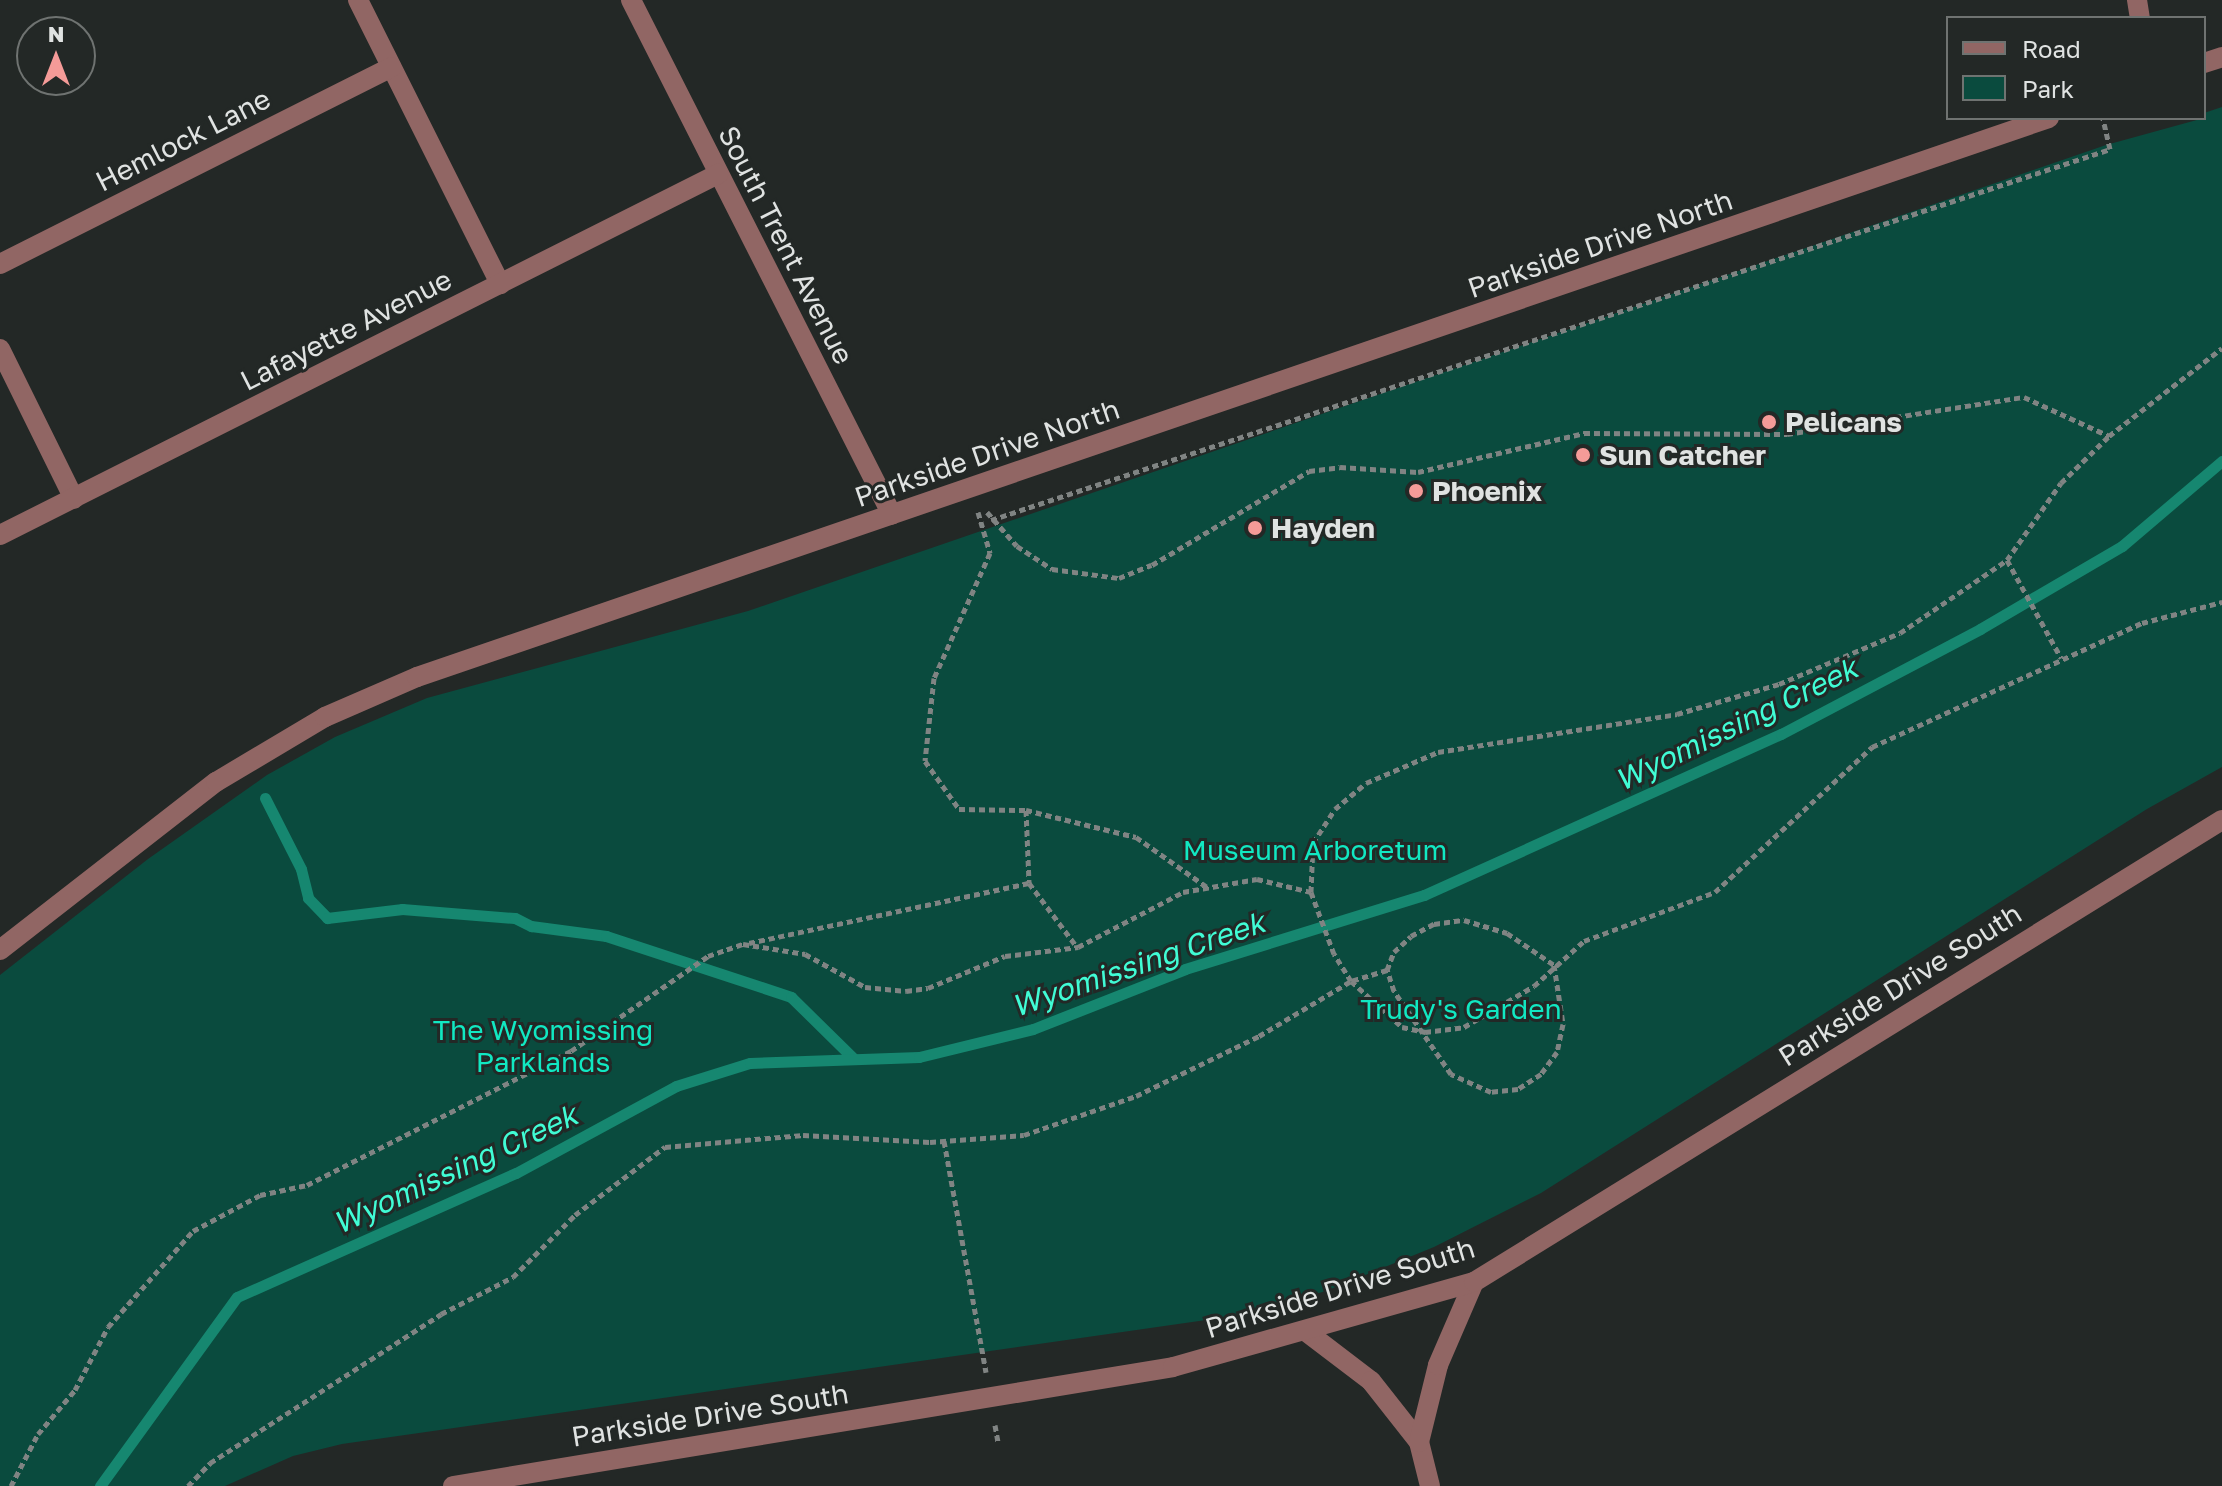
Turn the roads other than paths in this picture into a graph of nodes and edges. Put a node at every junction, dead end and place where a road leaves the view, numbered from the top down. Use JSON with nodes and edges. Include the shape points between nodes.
{"nodes":[{"id":1,"x":358,"y":0,"type":"edge"},
{"id":2,"x":631,"y":0,"type":"edge"},
{"id":3,"x":391,"y":67,"type":"junction"},
{"id":4,"x":2043,"y":120,"type":"edge"},
{"id":5,"x":718,"y":174,"type":"junction"},
{"id":6,"x":0,"y":264,"type":"edge"},
{"id":7,"x":500,"y":284,"type":"junction"},
{"id":8,"x":0,"y":349,"type":"edge"},
{"id":9,"x":74,"y":499,"type":"junction"},
{"id":10,"x":892,"y":515,"type":"junction"},
{"id":11,"x":0,"y":535,"type":"edge"},
{"id":12,"x":2222,"y":820,"type":"edge"},
{"id":13,"x":0,"y":950,"type":"edge"},
{"id":14,"x":1474,"y":1282,"type":"junction"},
{"id":15,"x":1308,"y":1333,"type":"junction"},
{"id":16,"x":1419,"y":1442,"type":"junction"},
{"id":17,"x":453,"y":1486,"type":"edge"},
{"id":18,"x":1430,"y":1486,"type":"edge"}],
"edges":[{"from":1,"to":3,"type":"street"},
{"from":2,"to":5,"type":"street","name":"South Trent Avenue"},
{"from":3,"to":6,"type":"street","name":"Hemlock Lane"},
{"from":3,"to":7,"type":"street"},
{"from":4,"to":10,"type":"street","name":"Parkside Drive North"},
{"from":5,"to":7,"type":"street","name":"Lafayette Avenue"},
{"from":5,"to":10,"type":"street","name":"South Trent Avenue"},
{"from":7,"to":9,"type":"street","name":"Lafayette Avenue"},
{"from":8,"to":9,"type":"street"},
{"from":9,"to":11,"type":"street","name":"Lafayette Avenue"},
{"from":10,"to":13,"type":"street","name":"Parkside Drive North","via":[[417,677],[325,717],[216,782]]},
{"from":12,"to":14,"type":"street","name":"Parkside Drive South"},
{"from":14,"to":15,"type":"street","name":"Parkside Drive South"},
{"from":14,"to":16,"type":"street","via":[[1438,1365]]},
{"from":15,"to":16,"type":"street","via":[[1371,1381]]},
{"from":15,"to":17,"type":"street","name":"Parkside Drive South","via":[[1173,1367]]},
{"from":16,"to":18,"type":"street"}]}
